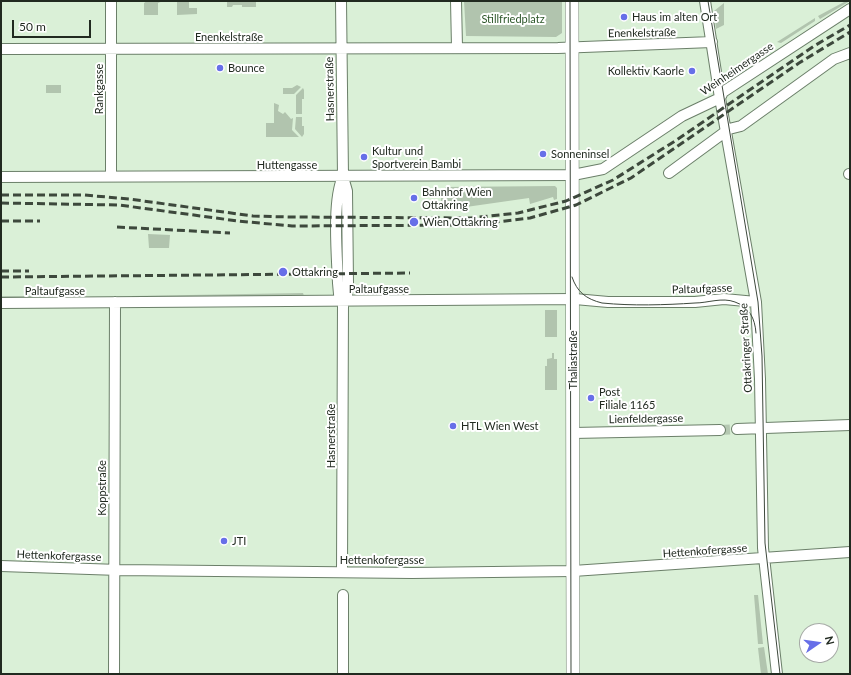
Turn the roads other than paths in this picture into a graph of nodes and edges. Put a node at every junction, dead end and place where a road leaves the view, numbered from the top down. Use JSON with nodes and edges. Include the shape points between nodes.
{"nodes":[{"id":1,"x":111,"y":1,"type":"edge"},
{"id":2,"x":341,"y":1,"type":"edge"},
{"id":3,"x":456,"y":1,"type":"edge"},
{"id":4,"x":572,"y":1,"type":"edge"},
{"id":5,"x":705,"y":1,"type":"edge"},
{"id":6,"x":850,"y":10,"type":"edge"},
{"id":7,"x":712,"y":42,"type":"junction"},
{"id":8,"x":457,"y":47,"type":"junction"},
{"id":9,"x":572,"y":47,"type":"junction"},
{"id":10,"x":341,"y":48,"type":"junction"},
{"id":11,"x":1,"y":49,"type":"edge"},
{"id":12,"x":111,"y":49,"type":"junction"},
{"id":13,"x":850,"y":53,"type":"edge"},
{"id":14,"x":720,"y":98,"type":"junction"},
{"id":15,"x":728,"y":130,"type":"junction"},
{"id":16,"x":669,"y":173,"type":"dead end"},
{"id":17,"x":111,"y":176,"type":"junction"},
{"id":18,"x":573,"y":176,"type":"junction"},
{"id":19,"x":1,"y":177,"type":"edge"},
{"id":20,"x":343,"y":177,"type":"junction"},
{"id":21,"x":573,"y":299,"type":"junction"},
{"id":22,"x":343,"y":301,"type":"junction"},
{"id":23,"x":115,"y":302,"type":"junction"},
{"id":24,"x":756,"y":302,"type":"junction"},
{"id":25,"x":1,"y":303,"type":"edge"},
{"id":26,"x":850,"y":426,"type":"edge"},
{"id":27,"x":737,"y":429,"type":"tunnel mouth"},
{"id":28,"x":760,"y":429,"type":"junction"},
{"id":29,"x":720,"y":430,"type":"tunnel mouth"},
{"id":30,"x":573,"y":433,"type":"junction"},
{"id":31,"x":850,"y":552,"type":"edge"},
{"id":32,"x":763,"y":559,"type":"junction"},
{"id":33,"x":1,"y":566,"type":"edge"},
{"id":34,"x":114,"y":570,"type":"junction"},
{"id":35,"x":573,"y":571,"type":"junction"},
{"id":36,"x":342,"y":572,"type":"junction"},
{"id":37,"x":343,"y":595,"type":"dead end"},
{"id":38,"x":114,"y":674,"type":"edge"},
{"id":39,"x":342,"y":674,"type":"edge"},
{"id":40,"x":573,"y":674,"type":"edge"},
{"id":41,"x":777,"y":674,"type":"edge"}],
"edges":[{"from":1,"to":12,"type":"street","name":"Rankgasse"},
{"from":2,"to":10,"type":"street","name":"Hasnerstraße"},
{"from":3,"to":8,"type":"street"},
{"from":4,"to":9,"type":"main road"},
{"from":5,"to":7,"type":"street","name":"Ottakringer Straße"},
{"from":6,"to":14,"type":"street","name":"Weinheimergasse","via":[[723,92]]},
{"from":7,"to":9,"type":"street","name":"Enenkelstraße"},
{"from":7,"to":14,"type":"street","name":"Ottakringer Straße"},
{"from":8,"to":9,"type":"street"},
{"from":8,"to":10,"type":"street","name":"Enenkelstraße"},
{"from":9,"to":18,"type":"main road","name":"Thaliastraße"},
{"from":10,"to":12,"type":"street","name":"Enenkelstraße"},
{"from":10,"to":20,"type":"street","name":"Hasnerstraße"},
{"from":11,"to":12,"type":"street","name":"Enenkelstraße"},
{"from":12,"to":17,"type":"street","name":"Rankgasse"},
{"from":13,"to":15,"type":"street","via":[[834,59],[741,126]]},
{"from":14,"to":15,"type":"street","name":"Ottakringer Straße"},
{"from":14,"to":18,"type":"street","name":"Weinheimergasse","via":[[682,116],[603,169]]},
{"from":15,"to":16,"type":"street"},
{"from":15,"to":24,"type":"street","name":"Ottakringer Straße"},
{"from":17,"to":19,"type":"street","name":"Huttengasse"},
{"from":17,"to":20,"type":"street","name":"Huttengasse"},
{"from":18,"to":20,"type":"street","name":"Huttengasse"},
{"from":18,"to":21,"type":"main road","name":"Thaliastraße"},
{"from":20,"to":22,"type":"street","name":"Hasnerstraße","via":[[347,191],[348,283]]},
{"from":21,"to":22,"type":"street","name":"Paltaufgasse"},
{"from":21,"to":24,"type":"street","name":"Paltaufgasse","via":[[608,302],[695,302],[724,299]]},
{"from":21,"to":30,"type":"main road","name":"Thaliastraße"},
{"from":22,"to":23,"type":"street","name":"Paltaufgasse"},
{"from":22,"to":36,"type":"street","name":"Hasnerstraße"},
{"from":23,"to":25,"type":"street","name":"Paltaufgasse"},
{"from":23,"to":34,"type":"street","name":"Koppstraße"},
{"from":24,"to":28,"type":"street","name":"Ottakringer Straße"},
{"from":26,"to":28,"type":"street"},
{"from":27,"to":28,"type":"street"},
{"from":28,"to":32,"type":"street","name":"Ottakringer Straße"},
{"from":29,"to":30,"type":"street","name":"Lienfeldergasse"},
{"from":30,"to":35,"type":"main road","name":"Thaliastraße"},
{"from":31,"to":32,"type":"street","name":"Hettenkofergasse"},
{"from":32,"to":35,"type":"street","name":"Hettenkofergasse"},
{"from":32,"to":41,"type":"street","name":"Ottakringer Straße"},
{"from":33,"to":34,"type":"street","name":"Hettenkofergasse"},
{"from":34,"to":36,"type":"street","name":"Hettenkofergasse"},
{"from":34,"to":38,"type":"street","name":"Koppstraße"},
{"from":35,"to":36,"type":"street","name":"Hettenkofergasse"},
{"from":35,"to":40,"type":"main road","name":"Thaliastraße"},
{"from":37,"to":39,"type":"street"}]}
